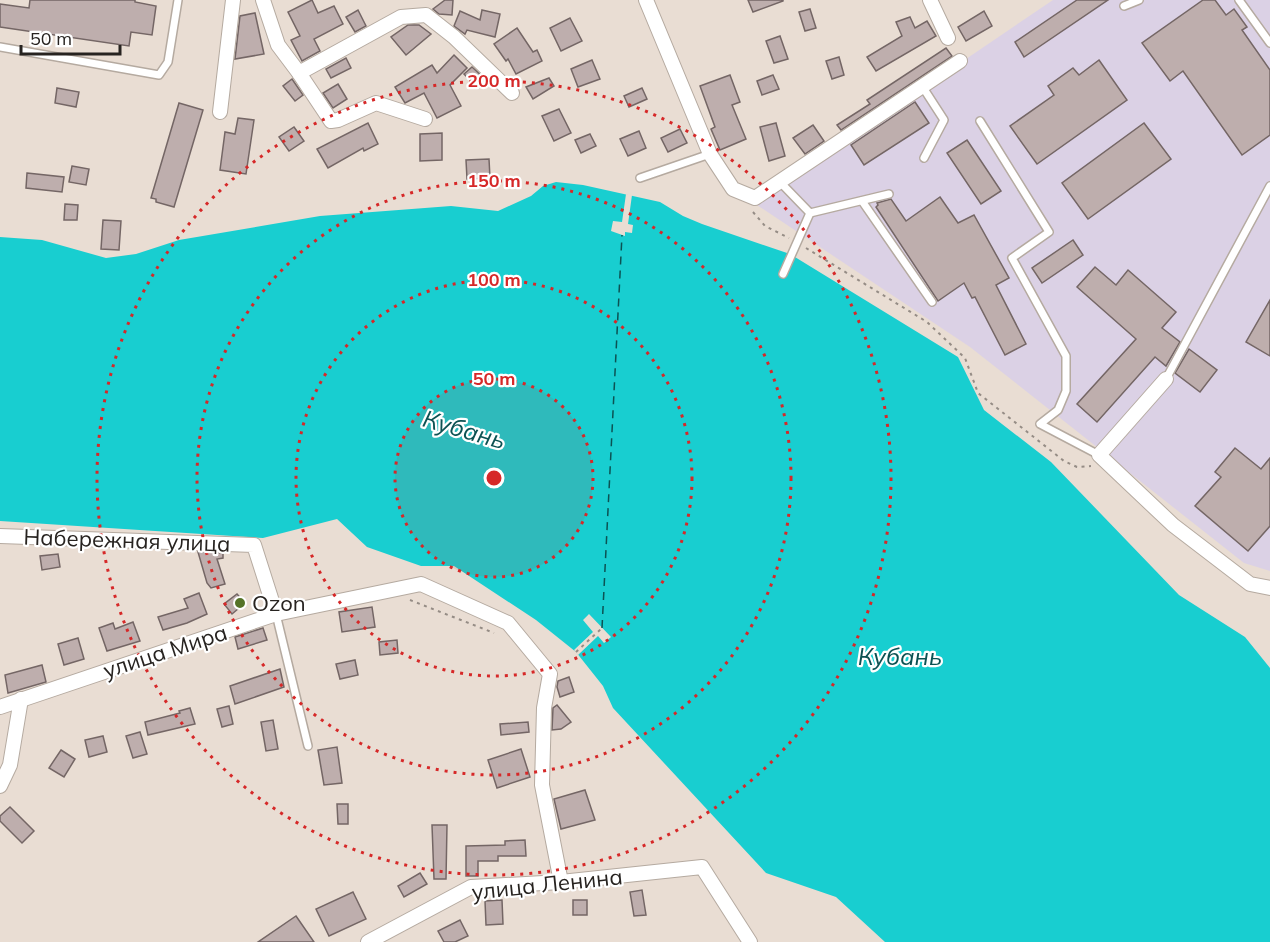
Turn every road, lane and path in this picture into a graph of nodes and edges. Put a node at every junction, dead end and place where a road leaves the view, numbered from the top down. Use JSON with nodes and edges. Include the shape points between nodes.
{"nodes":[{"id":1,"x":178,"y":0,"type":"edge"},
{"id":2,"x":233,"y":0,"type":"edge"},
{"id":3,"x":263,"y":0,"type":"edge"},
{"id":4,"x":645,"y":0,"type":"edge"},
{"id":5,"x":930,"y":0,"type":"edge"},
{"id":6,"x":1139,"y":0,"type":"edge"},
{"id":7,"x":1239,"y":0,"type":"edge"},
{"id":8,"x":1124,"y":6,"type":"dead end"},
{"id":9,"x":948,"y":38,"type":"dead end"},
{"id":10,"x":1270,"y":43,"type":"edge"},
{"id":11,"x":0,"y":47,"type":"edge"},
{"id":12,"x":960,"y":61,"type":"dead end"},
{"id":13,"x":299,"y":73,"type":"junction"},
{"id":14,"x":922,"y":86,"type":"junction"},
{"id":15,"x":512,"y":93,"type":"dead end"},
{"id":16,"x":220,"y":112,"type":"dead end"},
{"id":17,"x":425,"y":119,"type":"dead end"},
{"id":18,"x":980,"y":121,"type":"dead end"},
{"id":19,"x":710,"y":154,"type":"junction"},
{"id":20,"x":924,"y":158,"type":"dead end"},
{"id":21,"x":640,"y":178,"type":"dead end"},
{"id":22,"x":780,"y":182,"type":"junction"},
{"id":23,"x":1270,"y":186,"type":"edge"},
{"id":24,"x":889,"y":194,"type":"dead end"},
{"id":25,"x":755,"y":198,"type":"junction"},
{"id":26,"x":862,"y":201,"type":"junction"},
{"id":27,"x":810,"y":213,"type":"junction"},
{"id":28,"x":797,"y":243,"type":"junction"},
{"id":29,"x":783,"y":274,"type":"dead end"},
{"id":30,"x":932,"y":302,"type":"dead end"},
{"id":31,"x":1166,"y":379,"type":"joint"},
{"id":32,"x":1101,"y":457,"type":"junction"},
{"id":33,"x":0,"y":536,"type":"edge"},
{"id":34,"x":1270,"y":588,"type":"edge"},
{"id":35,"x":407,"y":599,"type":"dead end"},
{"id":36,"x":276,"y":614,"type":"junction"},
{"id":37,"x":602,"y":628,"type":"dead end"},
{"id":38,"x":495,"y":633,"type":"dead end"},
{"id":39,"x":576,"y":652,"type":"dead end"},
{"id":40,"x":21,"y":699,"type":"junction"},
{"id":41,"x":0,"y":707,"type":"edge"},
{"id":42,"x":308,"y":746,"type":"dead end"},
{"id":43,"x":0,"y":786,"type":"edge"},
{"id":44,"x":561,"y":882,"type":"junction"},
{"id":45,"x":368,"y":942,"type":"edge"},
{"id":46,"x":750,"y":942,"type":"edge"}],
"edges":[{"from":1,"to":11,"type":"lane","via":[[168,62],[159,75]]},
{"from":2,"to":16,"type":"street"},
{"from":3,"to":13,"type":"street","via":[[278,45]]},
{"from":4,"to":19,"type":"street"},
{"from":5,"to":9,"type":"street"},
{"from":6,"to":8,"type":"lane"},
{"from":7,"to":10,"type":"lane"},
{"from":12,"to":14,"type":"street"},
{"from":13,"to":15,"type":"street","via":[[401,17],[426,15]]},
{"from":13,"to":17,"type":"street","via":[[332,121],[376,104]]},
{"from":14,"to":20,"type":"lane","via":[[944,120]]},
{"from":14,"to":22,"type":"street"},
{"from":18,"to":32,"type":"lane","via":[[1049,232],[1012,258],[1066,356],[1066,391],[1058,410],[1040,424]]},
{"from":19,"to":21,"type":"lane"},
{"from":19,"to":25,"type":"street","via":[[734,189]]},
{"from":22,"to":25,"type":"street"},
{"from":22,"to":27,"type":"lane"},
{"from":23,"to":31,"type":"lane"},
{"from":24,"to":26,"type":"lane"},
{"from":25,"to":28,"type":"path","via":[[751,209],[765,226]]},
{"from":26,"to":27,"type":"lane"},
{"from":26,"to":30,"type":"lane"},
{"from":27,"to":28,"type":"lane"},
{"from":28,"to":29,"type":"lane"},
{"from":28,"to":32,"type":"path","via":[[927,322],[965,358],[978,393],[1064,461],[1077,467],[1095,466]]},
{"from":31,"to":32,"type":"street"},
{"from":32,"to":34,"type":"street","via":[[1173,525],[1250,584]]},
{"from":33,"to":36,"type":"street","name":"Набережная улица","via":[[254,544]]},
{"from":35,"to":38,"type":"path"},
{"from":36,"to":40,"type":"street","name":"улица Мира"},
{"from":36,"to":42,"type":"lane"},
{"from":36,"to":44,"type":"street","name":"улица Мира","via":[[421,584],[508,623],[550,674],[544,708],[542,785]]},
{"from":37,"to":39,"type":"path"},
{"from":40,"to":41,"type":"street","name":"улица Мира"},
{"from":40,"to":43,"type":"street","via":[[10,765]]},
{"from":44,"to":45,"type":"street","name":"улица Ленина","via":[[471,887]]},
{"from":44,"to":46,"type":"street","name":"улица Ленина","via":[[702,867]]}]}
